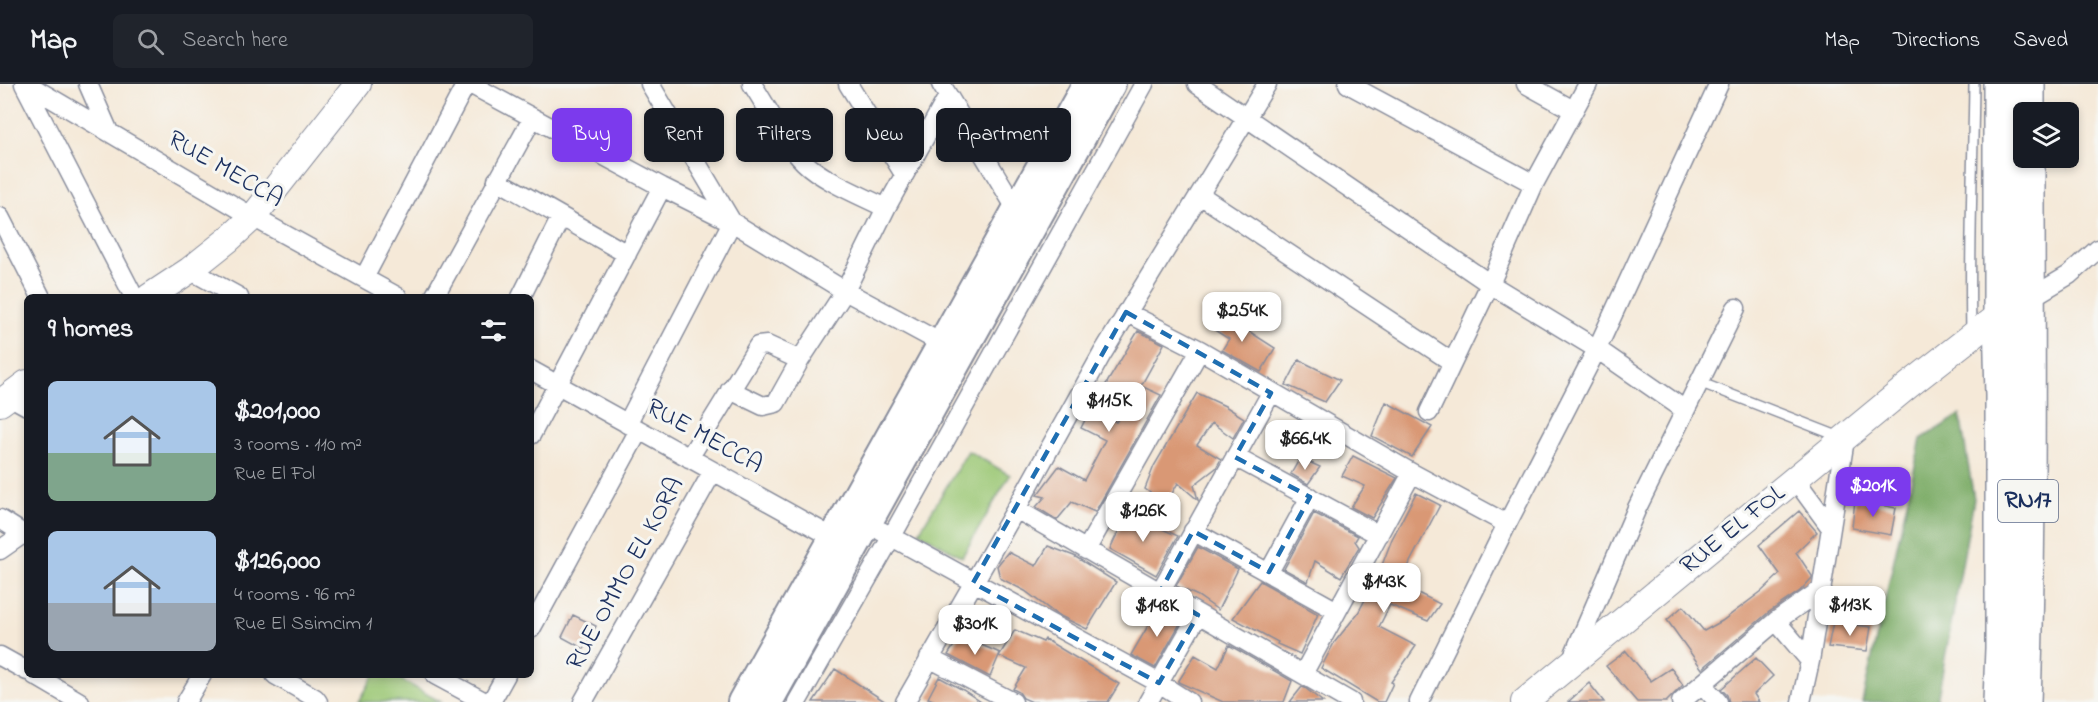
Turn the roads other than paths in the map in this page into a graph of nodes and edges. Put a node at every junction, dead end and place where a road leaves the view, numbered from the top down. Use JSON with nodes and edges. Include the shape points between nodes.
{"nodes":[{"id":1,"x":26,"y":84,"type":"edge"},
{"id":2,"x":88,"y":84,"type":"edge"},
{"id":3,"x":358,"y":84,"type":"edge"},
{"id":4,"x":650,"y":84,"type":"edge"},
{"id":5,"x":752,"y":84,"type":"edge"},
{"id":6,"x":848,"y":84,"type":"edge"},
{"id":7,"x":1087,"y":84,"type":"edge"},
{"id":8,"x":1111,"y":84,"type":"edge"},
{"id":9,"x":1144,"y":84,"type":"edge"},
{"id":10,"x":1197,"y":84,"type":"edge"},
{"id":11,"x":1267,"y":84,"type":"edge"},
{"id":12,"x":1348,"y":84,"type":"edge"},
{"id":13,"x":1526,"y":84,"type":"edge"},
{"id":14,"x":1588,"y":84,"type":"edge"},
{"id":15,"x":1719,"y":84,"type":"edge"},
{"id":16,"x":1974,"y":84,"type":"edge"},
{"id":17,"x":2000,"y":84,"type":"edge"},
{"id":18,"x":2028,"y":84,"type":"edge"},
{"id":19,"x":477,"y":86,"type":"edge"},
{"id":20,"x":944,"y":90,"type":"edge"},
{"id":21,"x":2028,"y":102,"type":"edge"},
{"id":22,"x":1574,"y":110,"type":"junction"},
{"id":23,"x":1248,"y":118,"type":"junction"},
{"id":24,"x":532,"y":119,"type":"junction"},
{"id":25,"x":110,"y":132,"type":"junction"},
{"id":26,"x":2027,"y":168,"type":"edge"},
{"id":27,"x":904,"y":174,"type":"junction"},
{"id":28,"x":497,"y":180,"type":"junction"},
{"id":29,"x":1534,"y":184,"type":"junction"},
{"id":30,"x":662,"y":187,"type":"junction"},
{"id":31,"x":1200,"y":195,"type":"junction"},
{"id":32,"x":886,"y":208,"type":"junction"},
{"id":33,"x":1026,"y":216,"type":"junction"},
{"id":34,"x":0,"y":217,"type":"edge"},
{"id":35,"x":254,"y":217,"type":"junction"},
{"id":36,"x":561,"y":217,"type":"junction"},
{"id":37,"x":732,"y":222,"type":"junction"},
{"id":38,"x":2098,"y":249,"type":"edge"},
{"id":39,"x":627,"y":254,"type":"junction"},
{"id":40,"x":190,"y":270,"type":"junction"},
{"id":41,"x":364,"y":278,"type":"junction"},
{"id":42,"x":1490,"y":284,"type":"junction"},
{"id":43,"x":845,"y":291,"type":"junction"},
{"id":44,"x":39,"y":294,"type":"edge"},
{"id":45,"x":132,"y":294,"type":"edge"},
{"id":46,"x":154,"y":294,"type":"edge"},
{"id":47,"x":234,"y":294,"type":"edge"},
{"id":48,"x":393,"y":294,"type":"edge"},
{"id":49,"x":436,"y":294,"type":"edge"},
{"id":50,"x":522,"y":294,"type":"edge"},
{"id":51,"x":2013,"y":307,"type":"junction"},
{"id":52,"x":1736,"y":308,"type":"dead end"},
{"id":53,"x":1126,"y":312,"type":"junction"},
{"id":54,"x":1971,"y":335,"type":"junction"},
{"id":55,"x":943,"y":344,"type":"junction"},
{"id":56,"x":1597,"y":349,"type":"junction"},
{"id":57,"x":1200,"y":350,"type":"junction"},
{"id":58,"x":800,"y":360,"type":"junction"},
{"id":59,"x":1452,"y":362,"type":"junction"},
{"id":60,"x":534,"y":372,"type":"edge"},
{"id":61,"x":1699,"y":382,"type":"junction"},
{"id":62,"x":558,"y":385,"type":"junction"},
{"id":63,"x":730,"y":390,"type":"junction"},
{"id":64,"x":1271,"y":393,"type":"junction"},
{"id":65,"x":1685,"y":410,"type":"junction"},
{"id":66,"x":1429,"y":412,"type":"dead end"},
{"id":67,"x":633,"y":427,"type":"junction"},
{"id":68,"x":534,"y":429,"type":"edge"},
{"id":69,"x":1845,"y":440,"type":"junction"},
{"id":70,"x":1235,"y":457,"type":"junction"},
{"id":71,"x":689,"y":458,"type":"junction"},
{"id":72,"x":713,"y":471,"type":"junction"},
{"id":73,"x":1412,"y":473,"type":"junction"},
{"id":74,"x":1795,"y":479,"type":"junction"},
{"id":75,"x":1310,"y":497,"type":"junction"},
{"id":76,"x":1016,"y":509,"type":"junction"},
{"id":77,"x":0,"y":519,"type":"edge"},
{"id":78,"x":1507,"y":524,"type":"junction"},
{"id":79,"x":1831,"y":528,"type":"junction"},
{"id":80,"x":1193,"y":531,"type":"junction"},
{"id":81,"x":850,"y":532,"type":"junction"},
{"id":82,"x":24,"y":534,"type":"edge"},
{"id":83,"x":1379,"y":535,"type":"junction"},
{"id":84,"x":24,"y":536,"type":"edge"},
{"id":85,"x":892,"y":536,"type":"junction"},
{"id":86,"x":0,"y":550,"type":"edge"},
{"id":87,"x":1086,"y":550,"type":"junction"},
{"id":88,"x":1269,"y":572,"type":"junction"},
{"id":89,"x":973,"y":583,"type":"junction"},
{"id":90,"x":1822,"y":589,"type":"junction"},
{"id":91,"x":1160,"y":592,"type":"junction"},
{"id":92,"x":1337,"y":611,"type":"junction"},
{"id":93,"x":1198,"y":615,"type":"junction"},
{"id":94,"x":1776,"y":621,"type":"junction"},
{"id":95,"x":534,"y":623,"type":"edge"},
{"id":96,"x":0,"y":656,"type":"edge"},
{"id":97,"x":929,"y":658,"type":"junction"},
{"id":98,"x":1810,"y":661,"type":"junction"},
{"id":99,"x":1569,"y":665,"type":"junction"},
{"id":100,"x":24,"y":669,"type":"edge"},
{"id":101,"x":1303,"y":674,"type":"junction"},
{"id":102,"x":39,"y":678,"type":"edge"},
{"id":103,"x":200,"y":678,"type":"edge"},
{"id":104,"x":280,"y":678,"type":"edge"},
{"id":105,"x":441,"y":678,"type":"edge"},
{"id":106,"x":504,"y":678,"type":"edge"},
{"id":107,"x":1159,"y":683,"type":"junction"},
{"id":108,"x":1702,"y":684,"type":"junction"},
{"id":109,"x":989,"y":697,"type":"edge"},
{"id":110,"x":316,"y":700,"type":"edge"},
{"id":111,"x":80,"y":702,"type":"edge"},
{"id":112,"x":186,"y":702,"type":"edge"},
{"id":113,"x":485,"y":702,"type":"edge"},
{"id":114,"x":491,"y":702,"type":"edge"},
{"id":115,"x":583,"y":702,"type":"edge"},
{"id":116,"x":742,"y":702,"type":"edge"},
{"id":117,"x":768,"y":702,"type":"edge"},
{"id":118,"x":797,"y":702,"type":"edge"},
{"id":119,"x":905,"y":702,"type":"edge"},
{"id":120,"x":1013,"y":702,"type":"edge"},
{"id":121,"x":1148,"y":702,"type":"edge"},
{"id":122,"x":1189,"y":702,"type":"edge"},
{"id":123,"x":1351,"y":702,"type":"edge"},
{"id":124,"x":1419,"y":702,"type":"edge"},
{"id":125,"x":1524,"y":702,"type":"edge"},
{"id":126,"x":1681,"y":702,"type":"edge"},
{"id":127,"x":1718,"y":702,"type":"edge"},
{"id":128,"x":1801,"y":702,"type":"edge"},
{"id":129,"x":2000,"y":702,"type":"edge"},
{"id":130,"x":2024,"y":702,"type":"edge"}],
"edges":[{"from":1,"to":25,"type":"street","name":"RUE MECCA"},
{"from":1,"to":45,"type":"street"},
{"from":2,"to":25,"type":"street"},
{"from":3,"to":35,"type":"street"},
{"from":4,"to":37,"type":"street"},
{"from":5,"to":32,"type":"street","via":[[805,163]]},
{"from":6,"to":27,"type":"street"},
{"from":7,"to":33,"type":"main road"},
{"from":8,"to":33,"type":"main road"},
{"from":9,"to":85,"type":"street"},
{"from":10,"to":23,"type":"street"},
{"from":11,"to":23,"type":"street"},
{"from":12,"to":29,"type":"street"},
{"from":13,"to":22,"type":"street"},
{"from":14,"to":22,"type":"street"},
{"from":15,"to":56,"type":"street"},
{"from":16,"to":54,"type":"lane"},
{"from":17,"to":51,"type":"highway","number":"RN17"},
{"from":18,"to":21,"type":"highway"},
{"from":19,"to":24,"type":"street"},
{"from":19,"to":41,"type":"street"},
{"from":20,"to":27,"type":"street"},
{"from":20,"to":33,"type":"street"},
{"from":22,"to":29,"type":"street"},
{"from":23,"to":31,"type":"street"},
{"from":23,"to":42,"type":"street"},
{"from":24,"to":28,"type":"street"},
{"from":24,"to":30,"type":"street"},
{"from":25,"to":35,"type":"street","name":"RUE MECCA"},
{"from":26,"to":51,"type":"highway","number":"RN17"},
{"from":27,"to":32,"type":"street"},
{"from":28,"to":36,"type":"street"},
{"from":28,"to":49,"type":"street"},
{"from":29,"to":42,"type":"street"},
{"from":30,"to":37,"type":"street"},
{"from":30,"to":39,"type":"street"},
{"from":31,"to":53,"type":"street"},
{"from":31,"to":59,"type":"street"},
{"from":32,"to":43,"type":"street"},
{"from":33,"to":55,"type":"main road"},
{"from":33,"to":81,"type":"main road"},
{"from":34,"to":44,"type":"street"},
{"from":35,"to":40,"type":"street"},
{"from":35,"to":41,"type":"street","name":"RUE MECCA"},
{"from":36,"to":39,"type":"street"},
{"from":36,"to":50,"type":"street"},
{"from":37,"to":43,"type":"street"},
{"from":37,"to":67,"type":"street"},
{"from":38,"to":51,"type":"street","via":[[2069,275]]},
{"from":39,"to":62,"type":"street"},
{"from":40,"to":46,"type":"street"},
{"from":40,"to":47,"type":"street"},
{"from":41,"to":48,"type":"street","name":"RUE MECCA"},
{"from":42,"to":56,"type":"street"},
{"from":42,"to":59,"type":"street"},
{"from":43,"to":55,"type":"street"},
{"from":43,"to":58,"type":"street"},
{"from":51,"to":54,"type":"street","name":"RUE EL FOL"},
{"from":51,"to":129,"type":"highway","number":"RN17","via":[[2002,396]]},
{"from":51,"to":130,"type":"highway","number":"RN17","via":[[2029,435]]},
{"from":52,"to":61,"type":"street"},
{"from":53,"to":57,"type":"street"},
{"from":53,"to":76,"type":"street"},
{"from":54,"to":69,"type":"street","name":"RUE EL FOL"},
{"from":55,"to":81,"type":"main road"},
{"from":56,"to":65,"type":"street"},
{"from":56,"to":78,"type":"street"},
{"from":57,"to":64,"type":"street"},
{"from":57,"to":87,"type":"street"},
{"from":58,"to":63,"type":"street","via":[[761,344]]},
{"from":58,"to":63,"type":"street","via":[[772,405],[764,406]]},
{"from":59,"to":66,"type":"street"},
{"from":60,"to":62,"type":"street","name":"RUE MECCA"},
{"from":61,"to":65,"type":"street"},
{"from":61,"to":69,"type":"lane"},
{"from":62,"to":67,"type":"street","name":"RUE MECCA"},
{"from":62,"to":68,"type":"street"},
{"from":63,"to":71,"type":"street"},
{"from":64,"to":70,"type":"street"},
{"from":64,"to":73,"type":"street"},
{"from":65,"to":99,"type":"street","via":[[1637,508]]},
{"from":67,"to":71,"type":"street","name":"RUE MECCA"},
{"from":67,"to":95,"type":"street"},
{"from":69,"to":74,"type":"street","name":"RUE EL FOL"},
{"from":69,"to":79,"type":"street"},
{"from":70,"to":75,"type":"street"},
{"from":70,"to":80,"type":"street"},
{"from":71,"to":72,"type":"street","name":"RUE MECCA"},
{"from":72,"to":81,"type":"street","name":"RUE MECCA"},
{"from":72,"to":115,"type":"street","name":"RUE OMMO EL KORA"},
{"from":73,"to":78,"type":"street"},
{"from":73,"to":83,"type":"street"},
{"from":74,"to":79,"type":"street"},
{"from":74,"to":99,"type":"street","name":"RUE EL FOL"},
{"from":75,"to":83,"type":"street"},
{"from":75,"to":88,"type":"street"},
{"from":76,"to":87,"type":"street"},
{"from":76,"to":89,"type":"street"},
{"from":77,"to":82,"type":"street"},
{"from":78,"to":124,"type":"street"},
{"from":79,"to":90,"type":"street"},
{"from":80,"to":88,"type":"street"},
{"from":80,"to":91,"type":"street"},
{"from":81,"to":85,"type":"street","name":"RUE MECCA"},
{"from":81,"to":116,"type":"main road"},
{"from":81,"to":117,"type":"main road"},
{"from":83,"to":92,"type":"street"},
{"from":84,"to":86,"type":"street"},
{"from":85,"to":89,"type":"street","name":"RUE MECCA"},
{"from":85,"to":118,"type":"street"},
{"from":87,"to":91,"type":"street"},
{"from":88,"to":92,"type":"street"},
{"from":89,"to":97,"type":"street"},
{"from":89,"to":107,"type":"street","name":"RUE MECCA"},
{"from":90,"to":94,"type":"street"},
{"from":90,"to":98,"type":"street"},
{"from":91,"to":93,"type":"street"},
{"from":92,"to":101,"type":"street"},
{"from":93,"to":101,"type":"street"},
{"from":93,"to":107,"type":"street"},
{"from":94,"to":98,"type":"street"},
{"from":94,"to":108,"type":"street"},
{"from":96,"to":100,"type":"street"},
{"from":97,"to":109,"type":"street"},
{"from":97,"to":119,"type":"street"},
{"from":98,"to":128,"type":"street"},
{"from":99,"to":125,"type":"street","name":"RUE EL FOL"},
{"from":101,"to":123,"type":"street"},
{"from":102,"to":111,"type":"street"},
{"from":103,"to":112,"type":"street"},
{"from":104,"to":110,"type":"street"},
{"from":105,"to":113,"type":"street"},
{"from":106,"to":114,"type":"street"},
{"from":107,"to":121,"type":"street"},
{"from":107,"to":122,"type":"street","name":"RUE MECCA"},
{"from":108,"to":126,"type":"street"},
{"from":108,"to":127,"type":"street"},
{"from":109,"to":120,"type":"street"}]}
